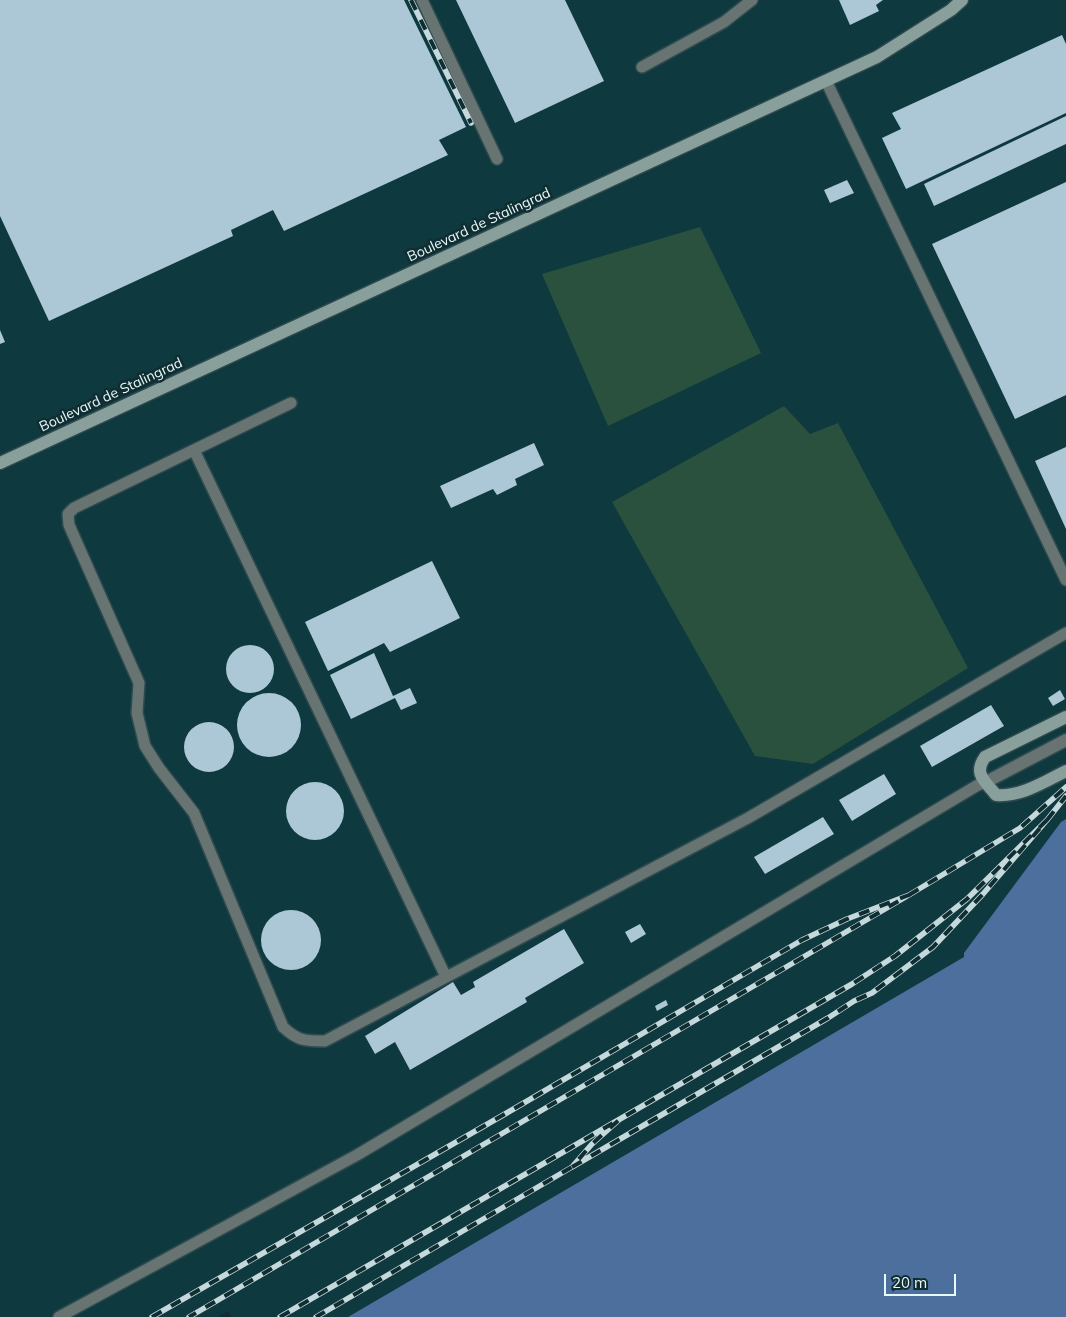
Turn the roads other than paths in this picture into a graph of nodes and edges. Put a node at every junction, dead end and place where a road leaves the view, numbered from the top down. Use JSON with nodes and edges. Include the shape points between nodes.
{"nodes":[{"id":1,"x":422,"y":0,"type":"edge"},
{"id":2,"x":752,"y":0,"type":"edge"},
{"id":3,"x":962,"y":0,"type":"edge"},
{"id":4,"x":642,"y":67,"type":"dead end"},
{"id":5,"x":826,"y":80,"type":"junction"},
{"id":6,"x":497,"y":159,"type":"dead end"},
{"id":7,"x":291,"y":403,"type":"dead end"},
{"id":8,"x":194,"y":450,"type":"junction"},
{"id":9,"x":0,"y":463,"type":"edge"},
{"id":10,"x":1066,"y":580,"type":"edge"},
{"id":11,"x":1066,"y":633,"type":"edge"},
{"id":12,"x":1066,"y":716,"type":"edge"},
{"id":13,"x":1066,"y":740,"type":"edge"},
{"id":14,"x":1066,"y":771,"type":"edge"},
{"id":15,"x":986,"y":782,"type":"junction"},
{"id":16,"x":446,"y":977,"type":"junction"},
{"id":17,"x":59,"y":1317,"type":"edge"}],
"edges":[{"from":1,"to":6,"type":"lane"},
{"from":2,"to":4,"type":"lane","via":[[724,22]]},
{"from":3,"to":5,"type":"main road","name":"Boulevard de Stalingrad","via":[[876,57]]},
{"from":5,"to":9,"type":"main road","name":"Boulevard de Stalingrad"},
{"from":5,"to":10,"type":"lane"},
{"from":7,"to":8,"type":"lane"},
{"from":8,"to":16,"type":"lane"},
{"from":8,"to":16,"type":"lane","via":[[74,508],[68,514],[69,525],[139,683],[137,713],[145,746],[194,814],[284,1027],[294,1037],[325,1041]]},
{"from":11,"to":16,"type":"lane","via":[[748,818]]},
{"from":12,"to":15,"type":"main road","via":[[984,757],[979,773]]},
{"from":13,"to":15,"type":"street"},
{"from":14,"to":15,"type":"main road","via":[[1017,794],[1005,796],[996,795]]},
{"from":15,"to":17,"type":"lane","via":[[357,1156]]}]}
